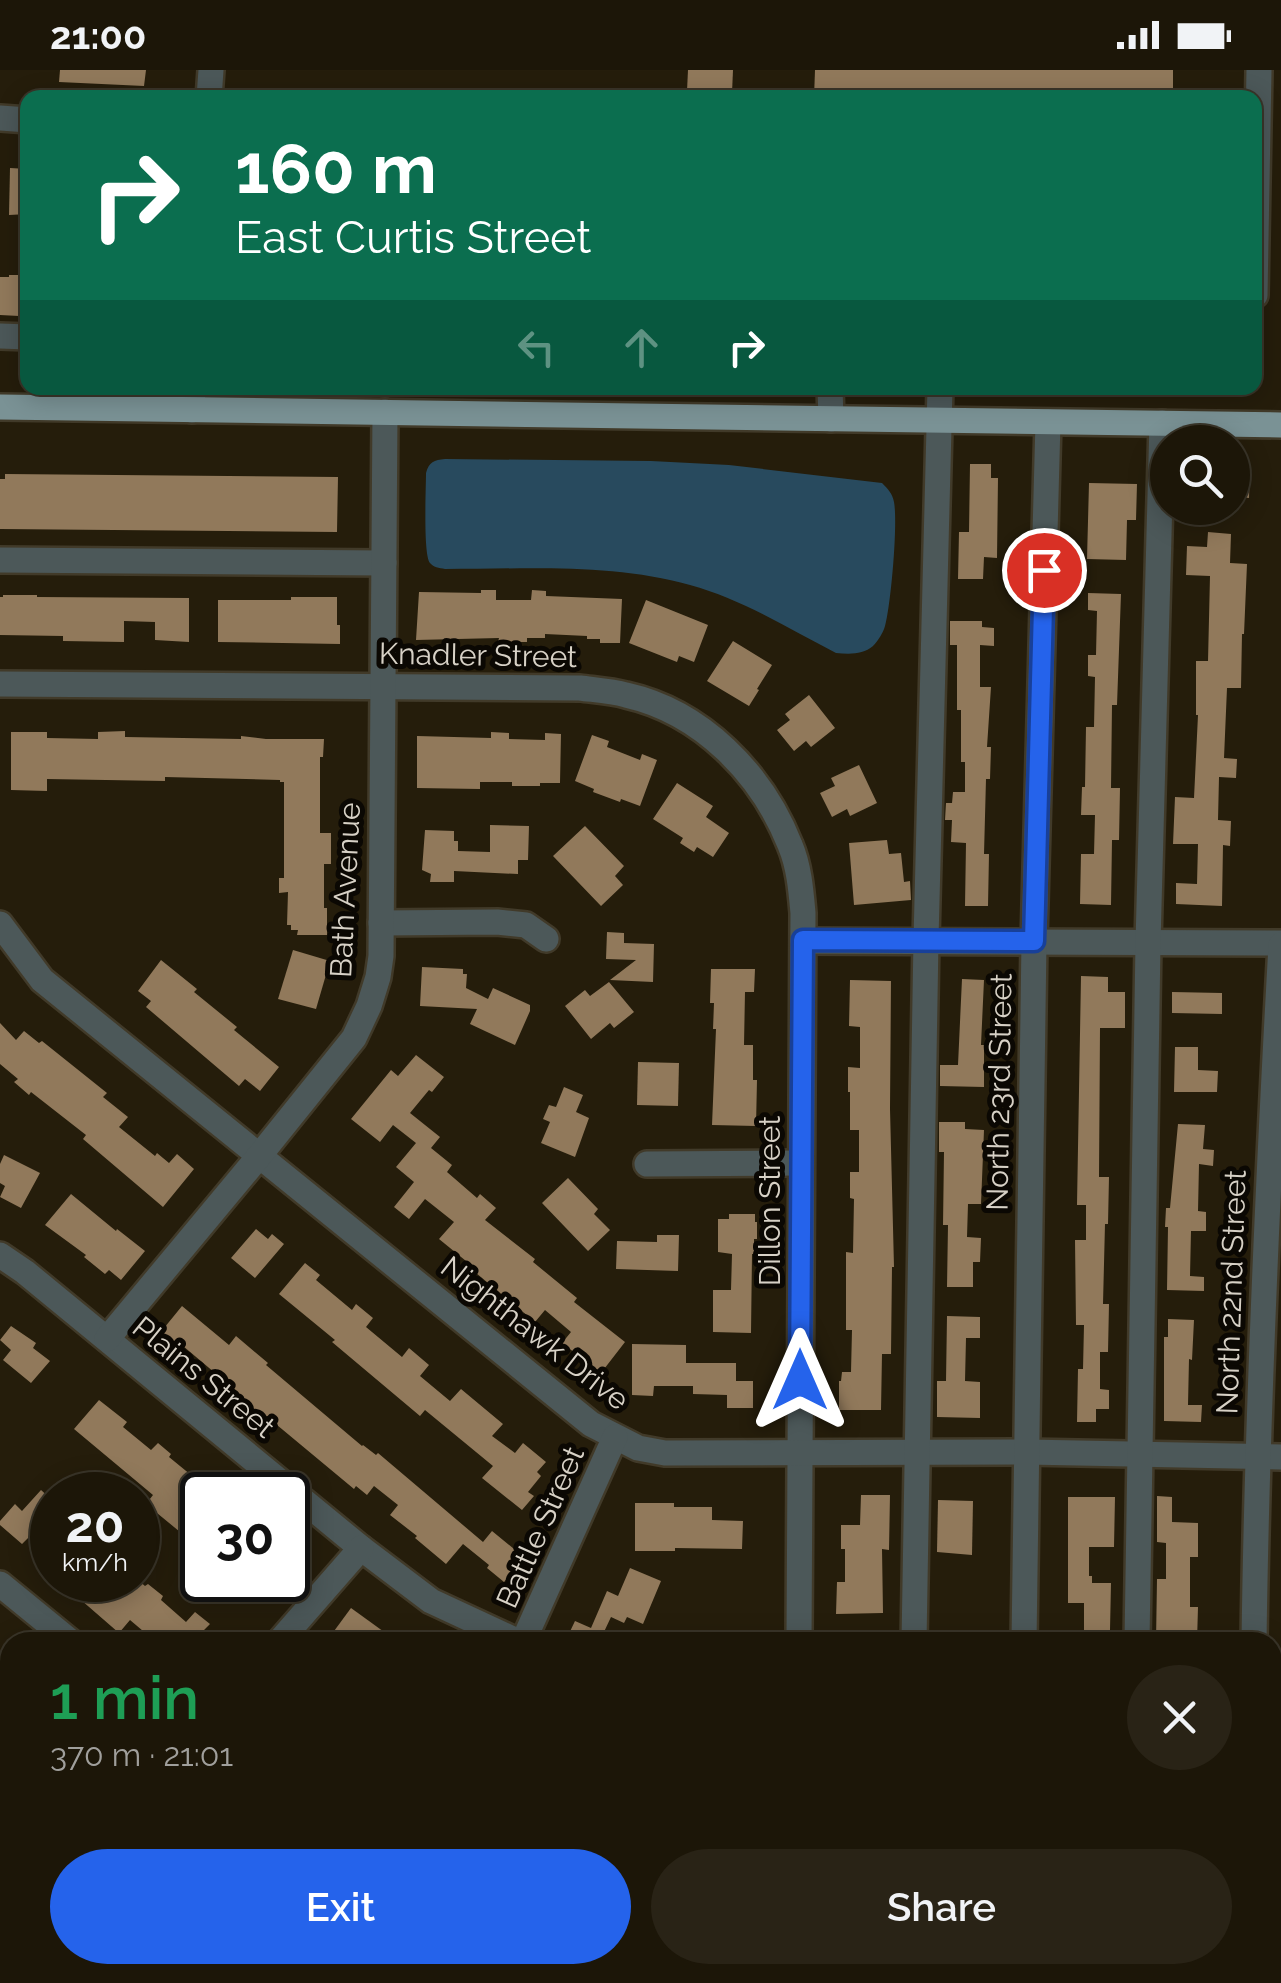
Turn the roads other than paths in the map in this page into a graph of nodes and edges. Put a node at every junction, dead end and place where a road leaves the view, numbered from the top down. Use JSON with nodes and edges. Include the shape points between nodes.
{"nodes":[{"id":1,"x":830,"y":395,"type":"edge"},
{"id":2,"x":939,"y":395,"type":"edge"},
{"id":3,"x":192,"y":399,"type":"edge"},
{"id":4,"x":0,"y":408,"type":"edge"},
{"id":5,"x":385,"y":412,"type":"junction"},
{"id":6,"x":831,"y":419,"type":"junction"},
{"id":7,"x":937,"y":420,"type":"junction"},
{"id":8,"x":1048,"y":422,"type":"junction"},
{"id":9,"x":1162,"y":423,"type":"junction"},
{"id":10,"x":1281,"y":425,"type":"edge"},
{"id":11,"x":0,"y":560,"type":"edge"},
{"id":12,"x":384,"y":563,"type":"junction"},
{"id":13,"x":0,"y":684,"type":"edge"},
{"id":14,"x":383,"y":686,"type":"junction"},
{"id":15,"x":381,"y":923,"type":"junction"},
{"id":16,"x":0,"y":924,"type":"edge"},
{"id":17,"x":546,"y":939,"type":"dead end"},
{"id":18,"x":803,"y":940,"type":"junction"},
{"id":19,"x":926,"y":940,"type":"junction"},
{"id":20,"x":1034,"y":941,"type":"junction"},
{"id":21,"x":1148,"y":943,"type":"junction"},
{"id":22,"x":1281,"y":944,"type":"edge"},
{"id":23,"x":1278,"y":1074,"type":"edge"},
{"id":24,"x":260,"y":1156,"type":"junction"},
{"id":25,"x":802,"y":1163,"type":"junction"},
{"id":26,"x":647,"y":1164,"type":"dead end"},
{"id":27,"x":1274,"y":1210,"type":"edge"},
{"id":28,"x":0,"y":1255,"type":"edge"},
{"id":29,"x":107,"y":1339,"type":"junction"},
{"id":30,"x":1271,"y":1343,"type":"edge"},
{"id":31,"x":616,"y":1437,"type":"junction"},
{"id":32,"x":800,"y":1452,"type":"junction"},
{"id":33,"x":916,"y":1452,"type":"junction"},
{"id":34,"x":1027,"y":1452,"type":"junction"},
{"id":35,"x":1140,"y":1454,"type":"junction"},
{"id":36,"x":1269,"y":1457,"type":"edge"},
{"id":37,"x":361,"y":1548,"type":"junction"},
{"id":38,"x":0,"y":1584,"type":"edge"},
{"id":39,"x":59,"y":1632,"type":"edge"},
{"id":40,"x":288,"y":1632,"type":"edge"},
{"id":41,"x":499,"y":1632,"type":"edge"},
{"id":42,"x":526,"y":1632,"type":"edge"},
{"id":43,"x":798,"y":1632,"type":"edge"},
{"id":44,"x":914,"y":1632,"type":"edge"},
{"id":45,"x":1024,"y":1632,"type":"edge"},
{"id":46,"x":1137,"y":1632,"type":"edge"},
{"id":47,"x":1255,"y":1632,"type":"edge"}],
"edges":[{"from":1,"to":6,"type":"street"},
{"from":2,"to":7,"type":"street"},
{"from":3,"to":4,"type":"main road"},
{"from":3,"to":5,"type":"main road"},
{"from":5,"to":6,"type":"main road"},
{"from":5,"to":12,"type":"street","name":"Bath Avenue"},
{"from":6,"to":7,"type":"main road"},
{"from":7,"to":8,"type":"main road"},
{"from":7,"to":19,"type":"street"},
{"from":8,"to":9,"type":"main road"},
{"from":8,"to":20,"type":"street","name":"North 23rd Street"},
{"from":9,"to":10,"type":"main road"},
{"from":9,"to":21,"type":"street"},
{"from":11,"to":12,"type":"street"},
{"from":12,"to":14,"type":"street","name":"Bath Avenue"},
{"from":13,"to":14,"type":"street","name":"Knadler Street"},
{"from":14,"to":15,"type":"street","name":"Bath Avenue"},
{"from":14,"to":18,"type":"street","name":"Knadler Street","via":[[580,688],[629,695],[673,712],[716,740],[771,805],[800,881]]},
{"from":15,"to":17,"type":"street","via":[[497,922],[526,925]]},
{"from":15,"to":24,"type":"street","name":"Bath Avenue","via":[[378,978],[354,1038]]},
{"from":16,"to":24,"type":"street","name":"Nighthawk Drive","via":[[42,980]]},
{"from":18,"to":19,"type":"street"},
{"from":18,"to":25,"type":"street","name":"Dillon Street"},
{"from":19,"to":20,"type":"street"},
{"from":19,"to":33,"type":"street"},
{"from":20,"to":21,"type":"street"},
{"from":20,"to":34,"type":"street","name":"North 23rd Street"},
{"from":21,"to":22,"type":"street"},
{"from":21,"to":35,"type":"street"},
{"from":22,"to":23,"type":"street","name":"North 22nd Street"},
{"from":23,"to":27,"type":"street","name":"North 22nd Street"},
{"from":24,"to":29,"type":"street","name":"Bath Avenue"},
{"from":24,"to":31,"type":"street","name":"Nighthawk Drive","via":[[591,1424]]},
{"from":25,"to":26,"type":"street"},
{"from":25,"to":32,"type":"street","name":"Dillon Street"},
{"from":27,"to":30,"type":"street","name":"North 22nd Street"},
{"from":28,"to":29,"type":"street","name":"Plains Street"},
{"from":29,"to":37,"type":"street","name":"Plains Street"},
{"from":30,"to":36,"type":"street","name":"North 22nd Street"},
{"from":31,"to":32,"type":"street","name":"Nighthawk Drive","via":[[665,1453]]},
{"from":31,"to":42,"type":"street","name":"Battle Street"},
{"from":32,"to":33,"type":"street","name":"Nighthawk Drive"},
{"from":32,"to":43,"type":"street","name":"Dillon Street"},
{"from":33,"to":34,"type":"street","name":"Nighthawk Drive"},
{"from":33,"to":44,"type":"street"},
{"from":34,"to":35,"type":"street","name":"Nighthawk Drive"},
{"from":34,"to":45,"type":"street","name":"North 23rd Street"},
{"from":35,"to":36,"type":"street","name":"Nighthawk Drive"},
{"from":35,"to":46,"type":"street"},
{"from":36,"to":47,"type":"street","name":"North 22nd Street"},
{"from":37,"to":40,"type":"street"},
{"from":37,"to":41,"type":"street","name":"Plains Street","via":[[431,1601]]},
{"from":38,"to":39,"type":"street"}]}
